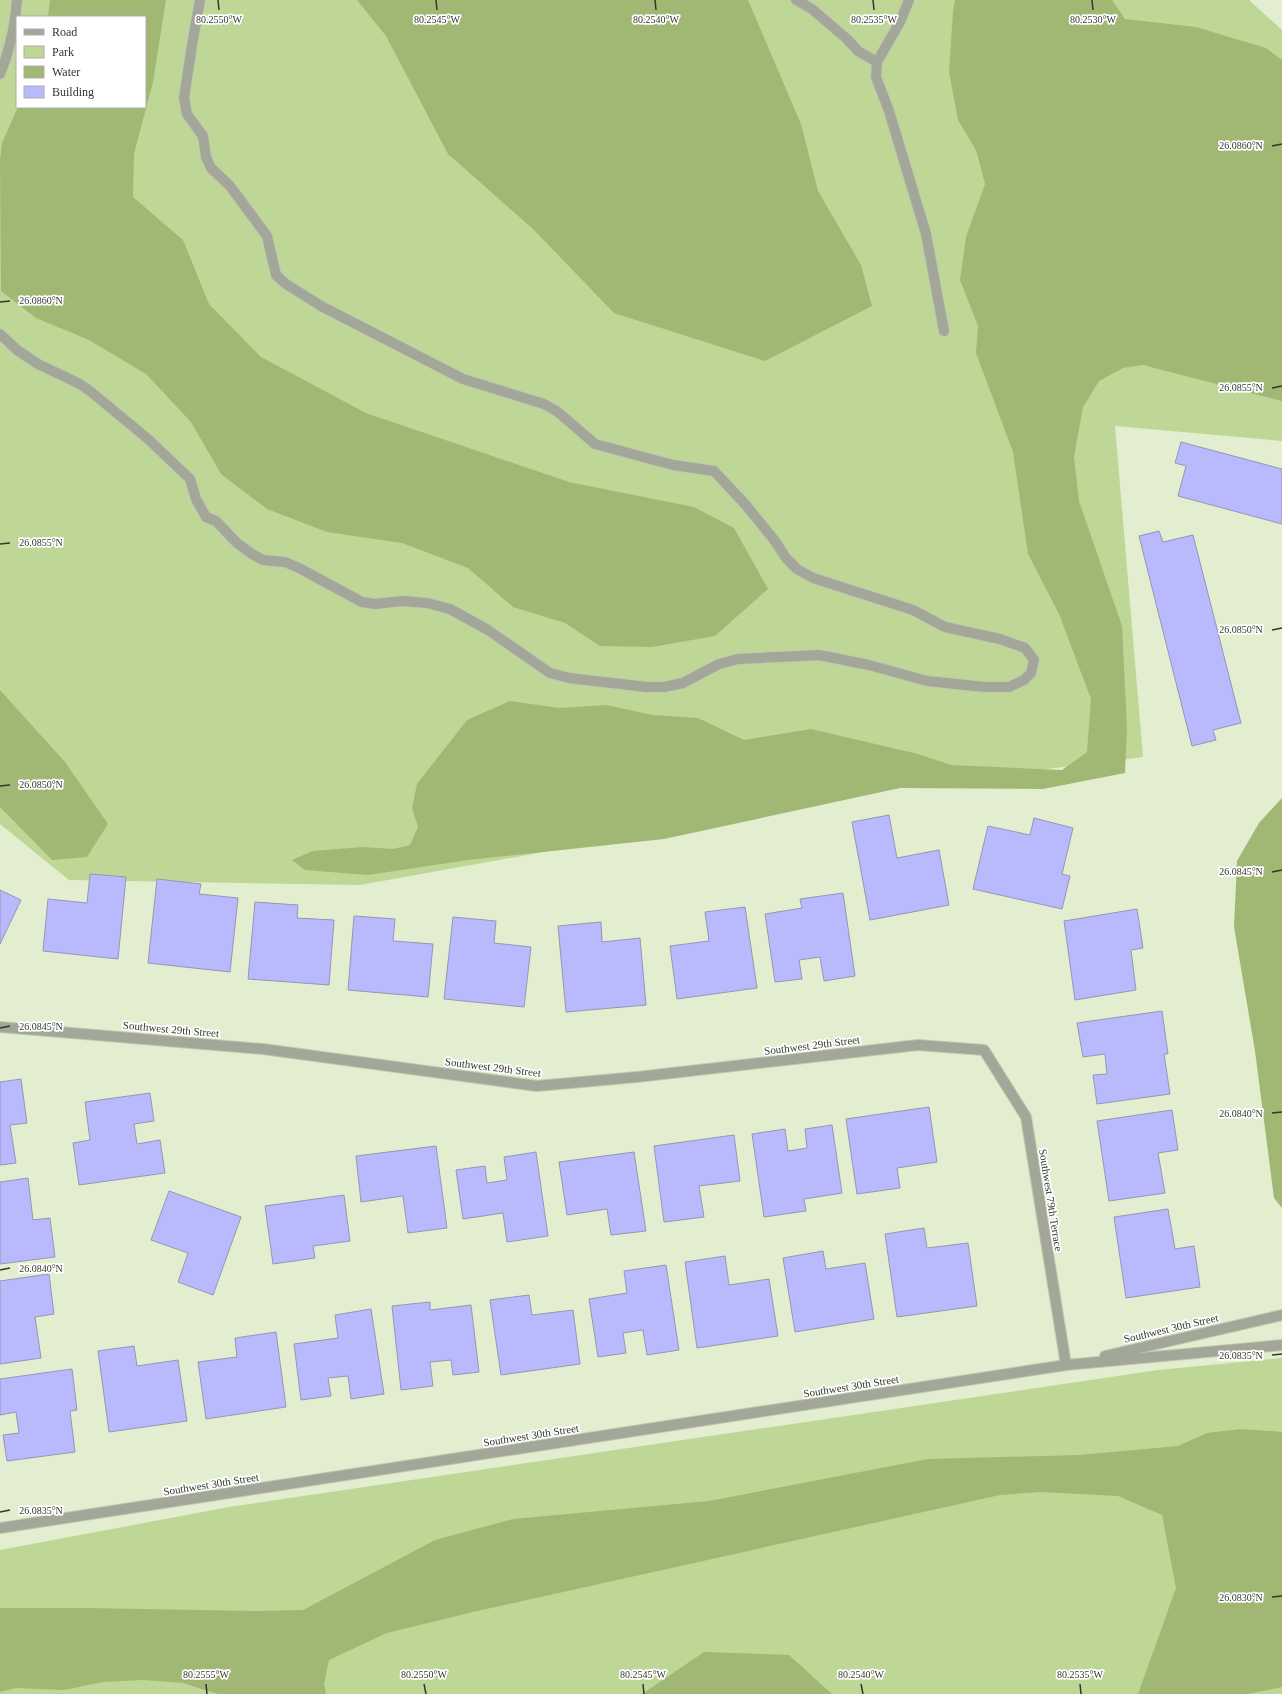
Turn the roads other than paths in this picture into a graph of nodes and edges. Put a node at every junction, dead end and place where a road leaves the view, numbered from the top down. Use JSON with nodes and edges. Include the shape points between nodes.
{"nodes":[{"id":1,"x":17,"y":0,"type":"edge"},
{"id":2,"x":200,"y":0,"type":"edge"},
{"id":3,"x":796,"y":0,"type":"edge"},
{"id":4,"x":909,"y":0,"type":"edge"},
{"id":5,"x":877,"y":62,"type":"junction"},
{"id":6,"x":0,"y":74,"type":"edge"},
{"id":7,"x":944,"y":331,"type":"dead end"},
{"id":8,"x":0,"y":334,"type":"edge"},
{"id":9,"x":0,"y":1026,"type":"edge"},
{"id":10,"x":984,"y":1050,"type":"joint"},
{"id":11,"x":1282,"y":1315,"type":"edge"},
{"id":12,"x":1282,"y":1345,"type":"edge"},
{"id":13,"x":1066,"y":1365,"type":"junction"},
{"id":14,"x":0,"y":1528,"type":"edge"}],
"edges":[{"from":1,"to":6,"type":"street","via":[[15,23]]},
{"from":2,"to":8,"type":"street","via":[[184,98],[187,114],[203,136],[206,157],[211,168],[230,186],[267,236],[276,275],[286,284],[321,306],[463,380],[544,404],[558,412],[595,444],[673,466],[714,471],[745,504],[797,569],[813,578],[913,610],[945,627],[1000,639],[1025,648],[1034,660],[1031,673],[1024,680],[1009,687],[985,687],[927,681],[819,655],[738,659],[719,664],[683,683],[664,687],[569,678],[550,673],[488,630],[450,609],[427,603],[402,601],[375,604],[362,602],[299,568],[285,562],[263,560],[252,554],[237,543],[216,521],[206,517],[196,499],[190,479],[148,439],[90,391],[38,364],[17,350]]},
{"from":3,"to":5,"type":"street","via":[[812,9],[858,51]]},
{"from":4,"to":5,"type":"street","via":[[900,22]]},
{"from":5,"to":7,"type":"street","via":[[876,77],[892,119],[926,234]]},
{"from":9,"to":10,"type":"street","name":"Southwest 29th Street","via":[[262,1049],[537,1086],[918,1045]]},
{"from":10,"to":13,"type":"street","name":"Southwest 79th Terrace","via":[[1026,1117]]},
{"from":11,"to":13,"type":"street","name":"Southwest 30th Street"},
{"from":12,"to":13,"type":"street","name":"Southwest 30th Street"},
{"from":13,"to":14,"type":"street","name":"Southwest 30th Street"}]}
